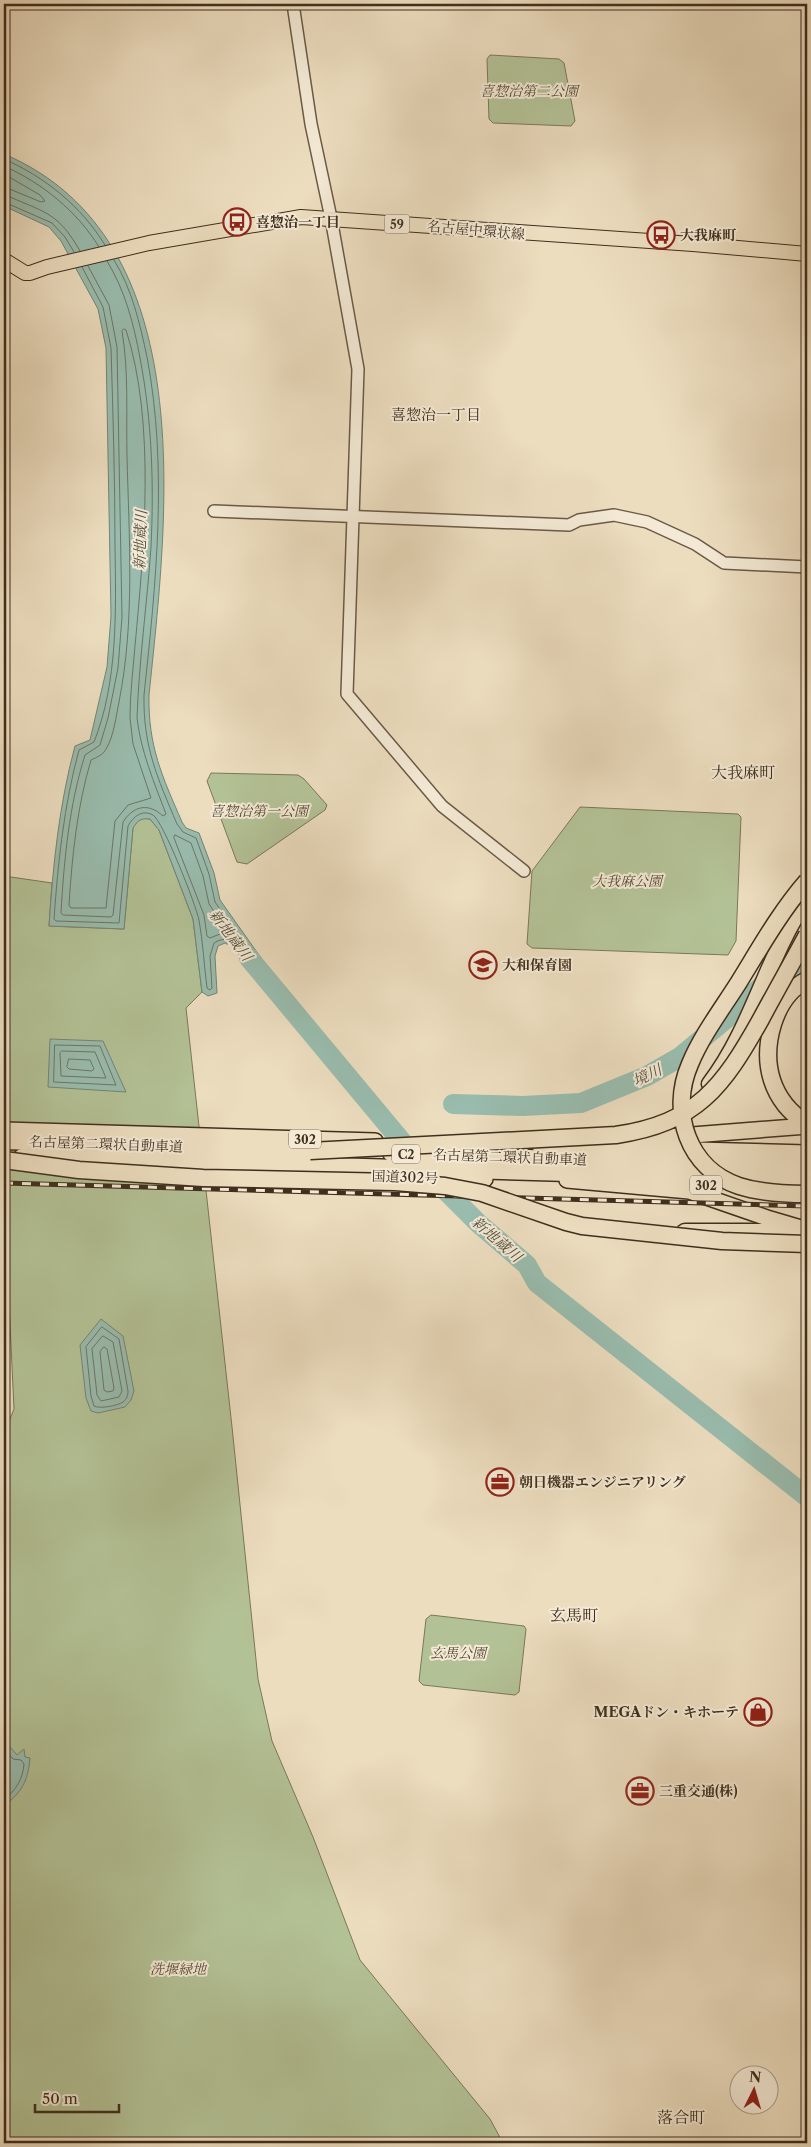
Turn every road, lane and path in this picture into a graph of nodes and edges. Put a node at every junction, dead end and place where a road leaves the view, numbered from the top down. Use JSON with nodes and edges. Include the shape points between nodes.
{"nodes":[{"id":1,"x":293,"y":4,"type":"edge"},
{"id":2,"x":331,"y":218,"type":"junction"},
{"id":3,"x":807,"y":254,"type":"edge"},
{"id":4,"x":4,"y":260,"type":"edge"},
{"id":5,"x":214,"y":511,"type":"dead end"},
{"id":6,"x":352,"y":517,"type":"junction"},
{"id":7,"x":807,"y":567,"type":"edge"},
{"id":8,"x":524,"y":871,"type":"dead end"},
{"id":9,"x":807,"y":882,"type":"edge"},
{"id":10,"x":807,"y":898,"type":"edge"},
{"id":11,"x":807,"y":935,"type":"edge"},
{"id":12,"x":807,"y":980,"type":"edge"},
{"id":13,"x":807,"y":1125,"type":"edge"},
{"id":14,"x":658,"y":1126,"type":"junction"},
{"id":15,"x":4,"y":1130,"type":"edge"},
{"id":16,"x":4,"y":1141,"type":"edge"},
{"id":17,"x":607,"y":1144,"type":"junction"},
{"id":18,"x":310,"y":1151,"type":"junction"},
{"id":19,"x":807,"y":1152,"type":"edge"},
{"id":20,"x":4,"y":1160,"type":"edge"},
{"id":21,"x":807,"y":1168,"type":"edge"},
{"id":22,"x":807,"y":1182,"type":"edge"},
{"id":23,"x":605,"y":1183,"type":"junction"},
{"id":24,"x":807,"y":1188,"type":"edge"},
{"id":25,"x":807,"y":1194,"type":"edge"},
{"id":26,"x":807,"y":1231,"type":"edge"},
{"id":27,"x":659,"y":1233,"type":"junction"},
{"id":28,"x":807,"y":1244,"type":"edge"}],
"edges":[{"from":1,"to":2,"type":"street","via":[[311,124]]},
{"from":2,"to":3,"type":"main road","name":"名古屋中環状線","number":"59"},
{"from":2,"to":4,"type":"main road","name":"名古屋中環状線","number":"59","via":[[301,217],[149,243],[24,273]]},
{"from":2,"to":6,"type":"street","via":[[358,369]]},
{"from":5,"to":6,"type":"street"},
{"from":6,"to":7,"type":"street","via":[[569,525],[579,520],[614,515],[647,522],[695,544],[724,563]]},
{"from":6,"to":8,"type":"street","via":[[346,694],[442,806]]},
{"from":9,"to":25,"type":"highway","bridge":true,"via":[[778,920],[700,1043],[685,1079],[681,1104],[690,1145],[716,1175],[749,1189]]},
{"from":10,"to":14,"type":"highway","bridge":true,"via":[[787,931],[732,1048],[712,1082],[689,1106]]},
{"from":11,"to":14,"type":"highway","bridge":true,"via":[[730,1071],[691,1110]]},
{"from":12,"to":13,"type":"highway","via":[[788,994],[776,1012],[767,1042],[767,1064],[773,1084],[784,1103]]},
{"from":13,"to":17,"type":"highway"},
{"from":14,"to":18,"type":"highway","bridge":true,"via":[[606,1136]]},
{"from":15,"to":17,"type":"highway","number":"302","bridge":true,"via":[[496,1145]]},
{"from":16,"to":18,"type":"highway","name":"名古屋第二環状自動車道","number":"C2"},
{"from":17,"to":19,"type":"highway"},
{"from":18,"to":21,"type":"highway","name":"名古屋第二環状自動車道","number":"C2","bridge":true},
{"from":20,"to":22,"type":"highway","name":"名古屋第二環状自動車道","number":"C2","bridge":true},
{"from":20,"to":23,"type":"highway","name":"国道302号","number":"302","bridge":true},
{"from":20,"to":27,"type":"highway","bridge":true,"via":[[79,1170],[203,1178],[445,1186],[482,1193],[582,1226]]},
{"from":23,"to":24,"type":"highway","name":"国道302号","number":"302"},
{"from":23,"to":26,"type":"highway","via":[[689,1191]]},
{"from":26,"to":27,"type":"highway","bridge":true},
{"from":27,"to":28,"type":"highway","bridge":true,"via":[[722,1241]]}]}
